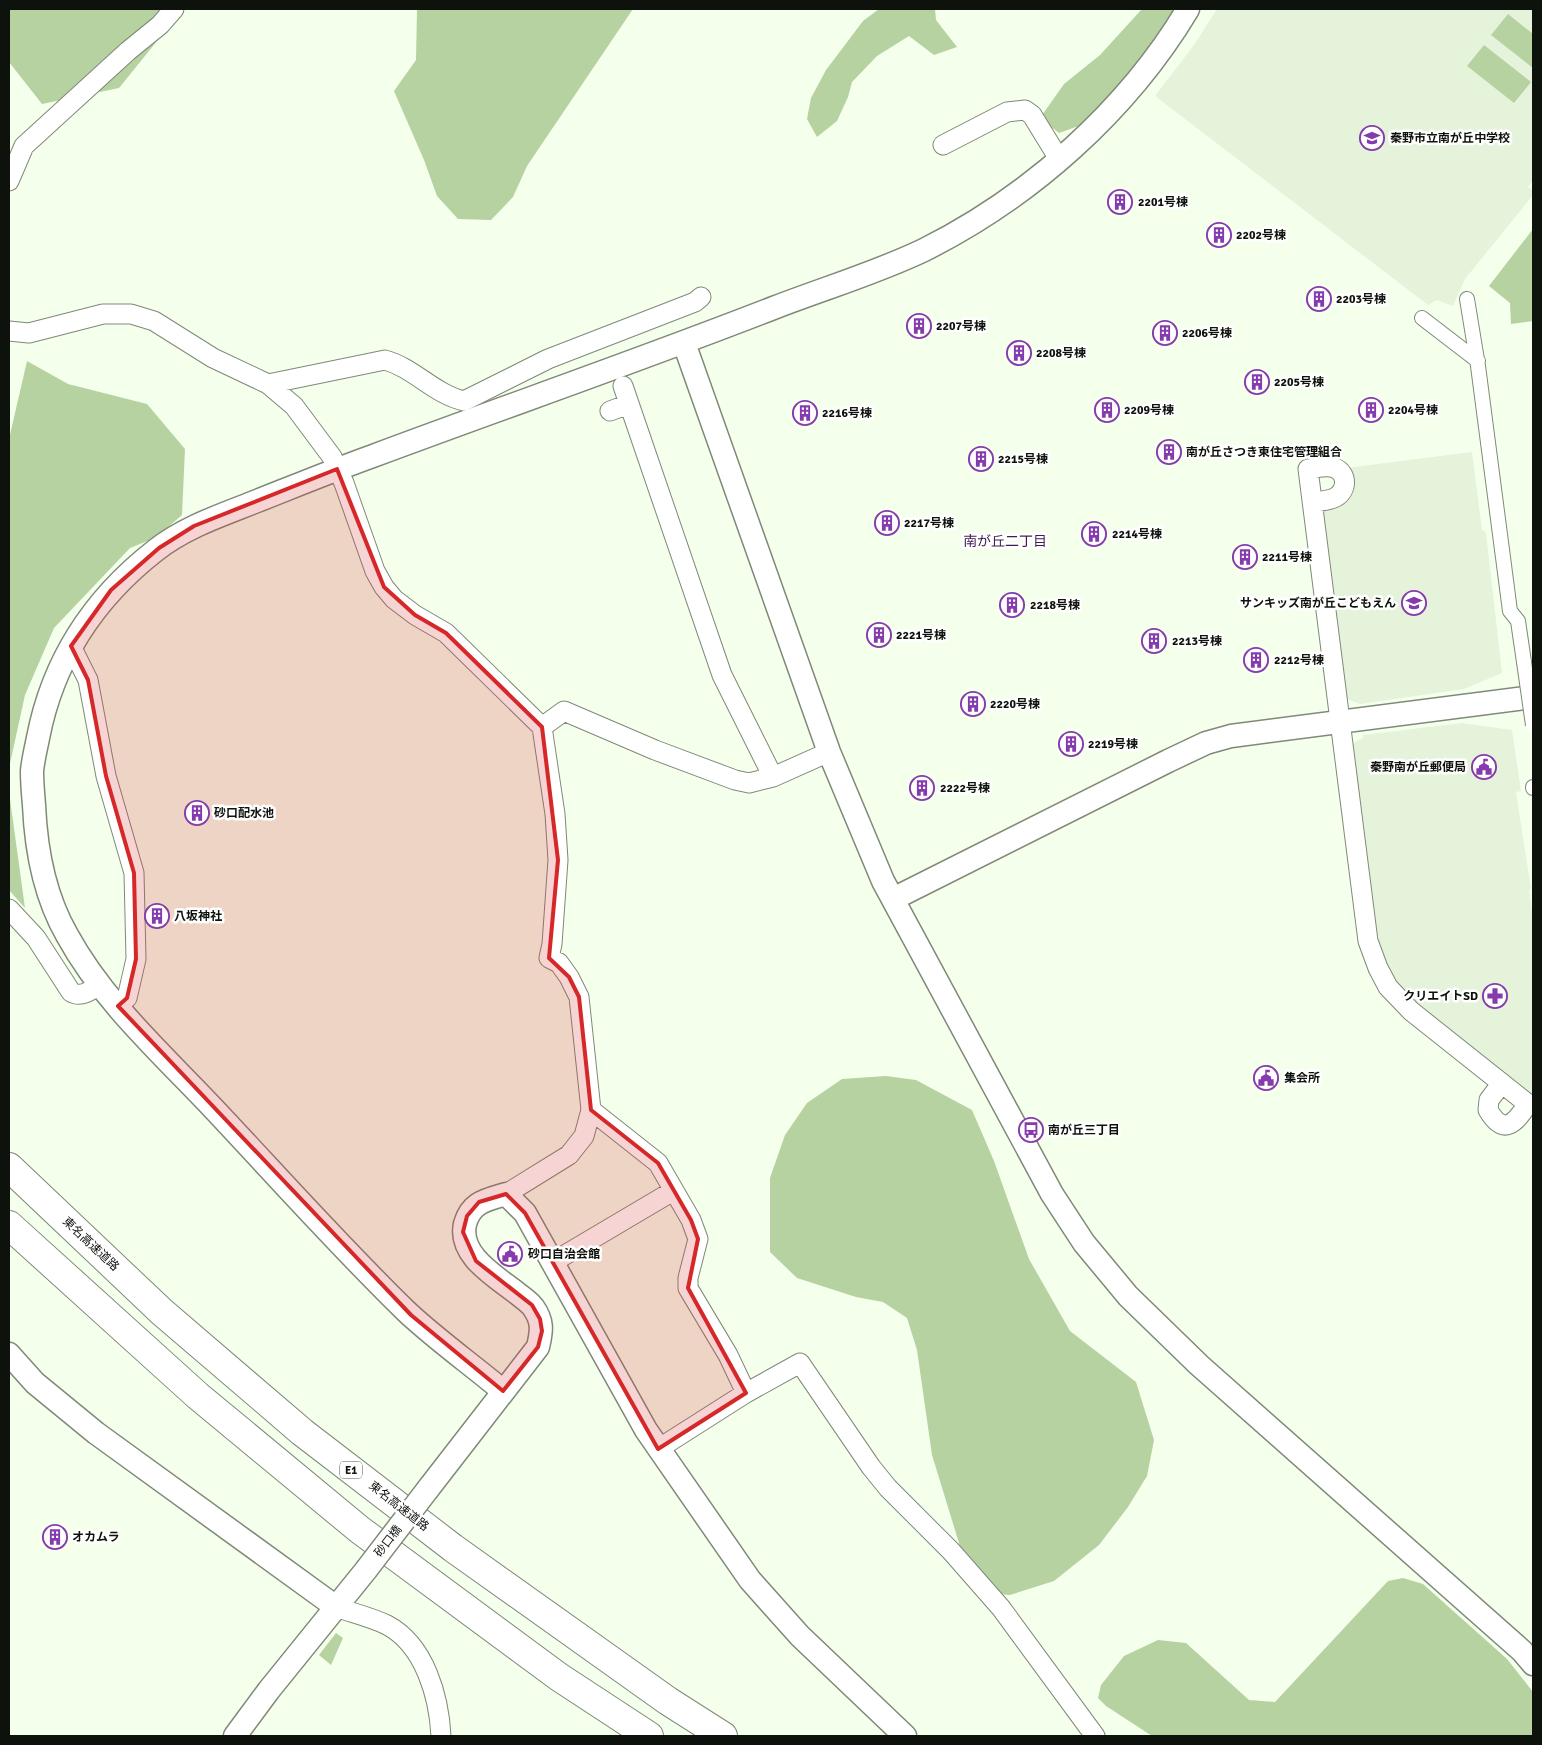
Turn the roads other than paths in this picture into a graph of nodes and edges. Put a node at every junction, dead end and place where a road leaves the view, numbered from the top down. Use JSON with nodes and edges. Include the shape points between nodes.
{"nodes":[{"id":1,"x":174,"y":9,"type":"edge"},
{"id":2,"x":1188,"y":9,"type":"edge"},
{"id":3,"x":943,"y":144,"type":"dead end"},
{"id":4,"x":1059,"y":159,"type":"junction"},
{"id":5,"x":9,"y":181,"type":"edge"},
{"id":6,"x":701,"y":296,"type":"dead end"},
{"id":7,"x":1466,"y":299,"type":"dead end"},
{"id":8,"x":1422,"y":318,"type":"dead end"},
{"id":9,"x":9,"y":330,"type":"edge"},
{"id":10,"x":684,"y":343,"type":"junction"},
{"id":11,"x":1478,"y":361,"type":"junction"},
{"id":12,"x":268,"y":384,"type":"junction"},
{"id":13,"x":468,"y":410,"type":"junction"},
{"id":14,"x":610,"y":411,"type":"dead end"},
{"id":15,"x":337,"y":469,"type":"junction"},
{"id":16,"x":1313,"y":502,"type":"dead end"},
{"id":17,"x":71,"y":646,"type":"junction"},
{"id":18,"x":1533,"y":697,"type":"edge"},
{"id":19,"x":1341,"y":721,"type":"junction"},
{"id":20,"x":1533,"y":725,"type":"edge"},
{"id":21,"x":542,"y":727,"type":"junction"},
{"id":22,"x":829,"y":752,"type":"junction"},
{"id":23,"x":773,"y":778,"type":"junction"},
{"id":24,"x":893,"y":899,"type":"junction"},
{"id":25,"x":9,"y":909,"type":"edge"},
{"id":26,"x":99,"y":986,"type":"junction"},
{"id":27,"x":118,"y":1006,"type":"junction"},
{"id":28,"x":1502,"y":1084,"type":"dead end"},
{"id":29,"x":590,"y":1110,"type":"junction"},
{"id":30,"x":9,"y":1167,"type":"edge"},
{"id":31,"x":674,"y":1191,"type":"junction"},
{"id":32,"x":506,"y":1194,"type":"junction"},
{"id":33,"x":9,"y":1225,"type":"edge"},
{"id":34,"x":554,"y":1262,"type":"junction"},
{"id":35,"x":9,"y":1354,"type":"edge"},
{"id":36,"x":503,"y":1391,"type":"junction"},
{"id":37,"x":746,"y":1393,"type":"junction"},
{"id":38,"x":658,"y":1449,"type":"junction"},
{"id":39,"x":336,"y":1607,"type":"junction"},
{"id":40,"x":1533,"y":1664,"type":"edge"},
{"id":41,"x":235,"y":1736,"type":"edge"},
{"id":42,"x":441,"y":1736,"type":"edge"},
{"id":43,"x":649,"y":1736,"type":"edge"},
{"id":44,"x":723,"y":1736,"type":"edge"},
{"id":45,"x":905,"y":1736,"type":"edge"},
{"id":46,"x":1095,"y":1736,"type":"edge"}],
"edges":[{"from":1,"to":5,"type":"street","via":[[24,146]]},
{"from":2,"to":4,"type":"street","via":[[1130,90]]},
{"from":3,"to":4,"type":"street","via":[[1007,112],[1025,110],[1032,115]]},
{"from":4,"to":10,"type":"street","via":[[993,209],[926,249]]},
{"from":6,"to":13,"type":"street","via":[[695,302],[548,359]]},
{"from":7,"to":11,"type":"street"},
{"from":8,"to":11,"type":"street"},
{"from":9,"to":12,"type":"street","via":[[29,333],[103,314],[131,314],[154,322],[213,358]]},
{"from":10,"to":13,"type":"street"},
{"from":10,"to":22,"type":"street"},
{"from":11,"to":20,"type":"street","bridge":true,"via":[[1505,616],[1518,621]]},
{"from":12,"to":13,"type":"street","via":[[385,360],[399,364]]},
{"from":12,"to":15,"type":"street","via":[[294,406],[332,457]]},
{"from":13,"to":15,"type":"street"},
{"from":14,"to":23,"type":"street","via":[[626,395],[722,675]]},
{"from":15,"to":17,"type":"street","via":[[194,526],[159,548],[111,590]]},
{"from":15,"to":21,"type":"street","via":[[384,587],[408,610],[446,634]]},
{"from":16,"to":19,"type":"street"},
{"from":17,"to":26,"type":"street","via":[[52,684],[32,772],[35,838],[51,902],[66,934]]},
{"from":17,"to":27,"type":"street","via":[[88,680],[106,776],[134,873],[136,959],[127,998]]},
{"from":18,"to":19,"type":"street"},
{"from":19,"to":24,"type":"street","via":[[1231,736],[1206,743]]},
{"from":19,"to":28,"type":"street","via":[[1368,940],[1378,968],[1388,987],[1410,1011]]},
{"from":21,"to":23,"type":"street","via":[[564,711],[735,780],[749,783]]},
{"from":21,"to":29,"type":"street","via":[[555,814],[558,860],[549,958],[559,963],[570,977],[579,997]]},
{"from":22,"to":23,"type":"street"},
{"from":22,"to":24,"type":"street"},
{"from":24,"to":40,"type":"street","via":[[1052,1194],[1084,1243],[1128,1296],[1199,1365]]},
{"from":25,"to":26,"type":"street","via":[[36,938],[71,992],[82,995]]},
{"from":26,"to":27,"type":"street"},
{"from":27,"to":36,"type":"street","via":[[411,1315]]},
{"from":29,"to":31,"type":"street","via":[[658,1163]]},
{"from":29,"to":32,"type":"street","via":[[584,1136],[569,1155]]},
{"from":30,"to":44,"type":"highway","name":"東名高速道路","number":"E1","via":[[162,1312],[302,1432],[453,1548],[668,1701]]},
{"from":31,"to":34,"type":"street"},
{"from":31,"to":37,"type":"street","via":[[698,1239],[688,1288],[728,1355]]},
{"from":32,"to":34,"type":"street","via":[[525,1213]]},
{"from":32,"to":36,"type":"street","name":"砂口橋","via":[[479,1202],[467,1216],[464,1232],[476,1261],[532,1305],[540,1319],[542,1331],[538,1347]]},
{"from":33,"to":43,"type":"highway","via":[[198,1396],[360,1530],[560,1677]]},
{"from":34,"to":38,"type":"street"},
{"from":35,"to":39,"type":"street","via":[[35,1383],[96,1433]]},
{"from":36,"to":39,"type":"street","name":"砂口橋","bridge":true},
{"from":37,"to":38,"type":"street"},
{"from":37,"to":46,"type":"street","via":[[800,1363],[871,1467],[1001,1608]]},
{"from":38,"to":45,"type":"street","via":[[750,1580],[800,1636]]},
{"from":39,"to":41,"type":"street","name":"砂口橋"},
{"from":39,"to":42,"type":"street","via":[[387,1626],[406,1640],[423,1664],[431,1683]]}]}
